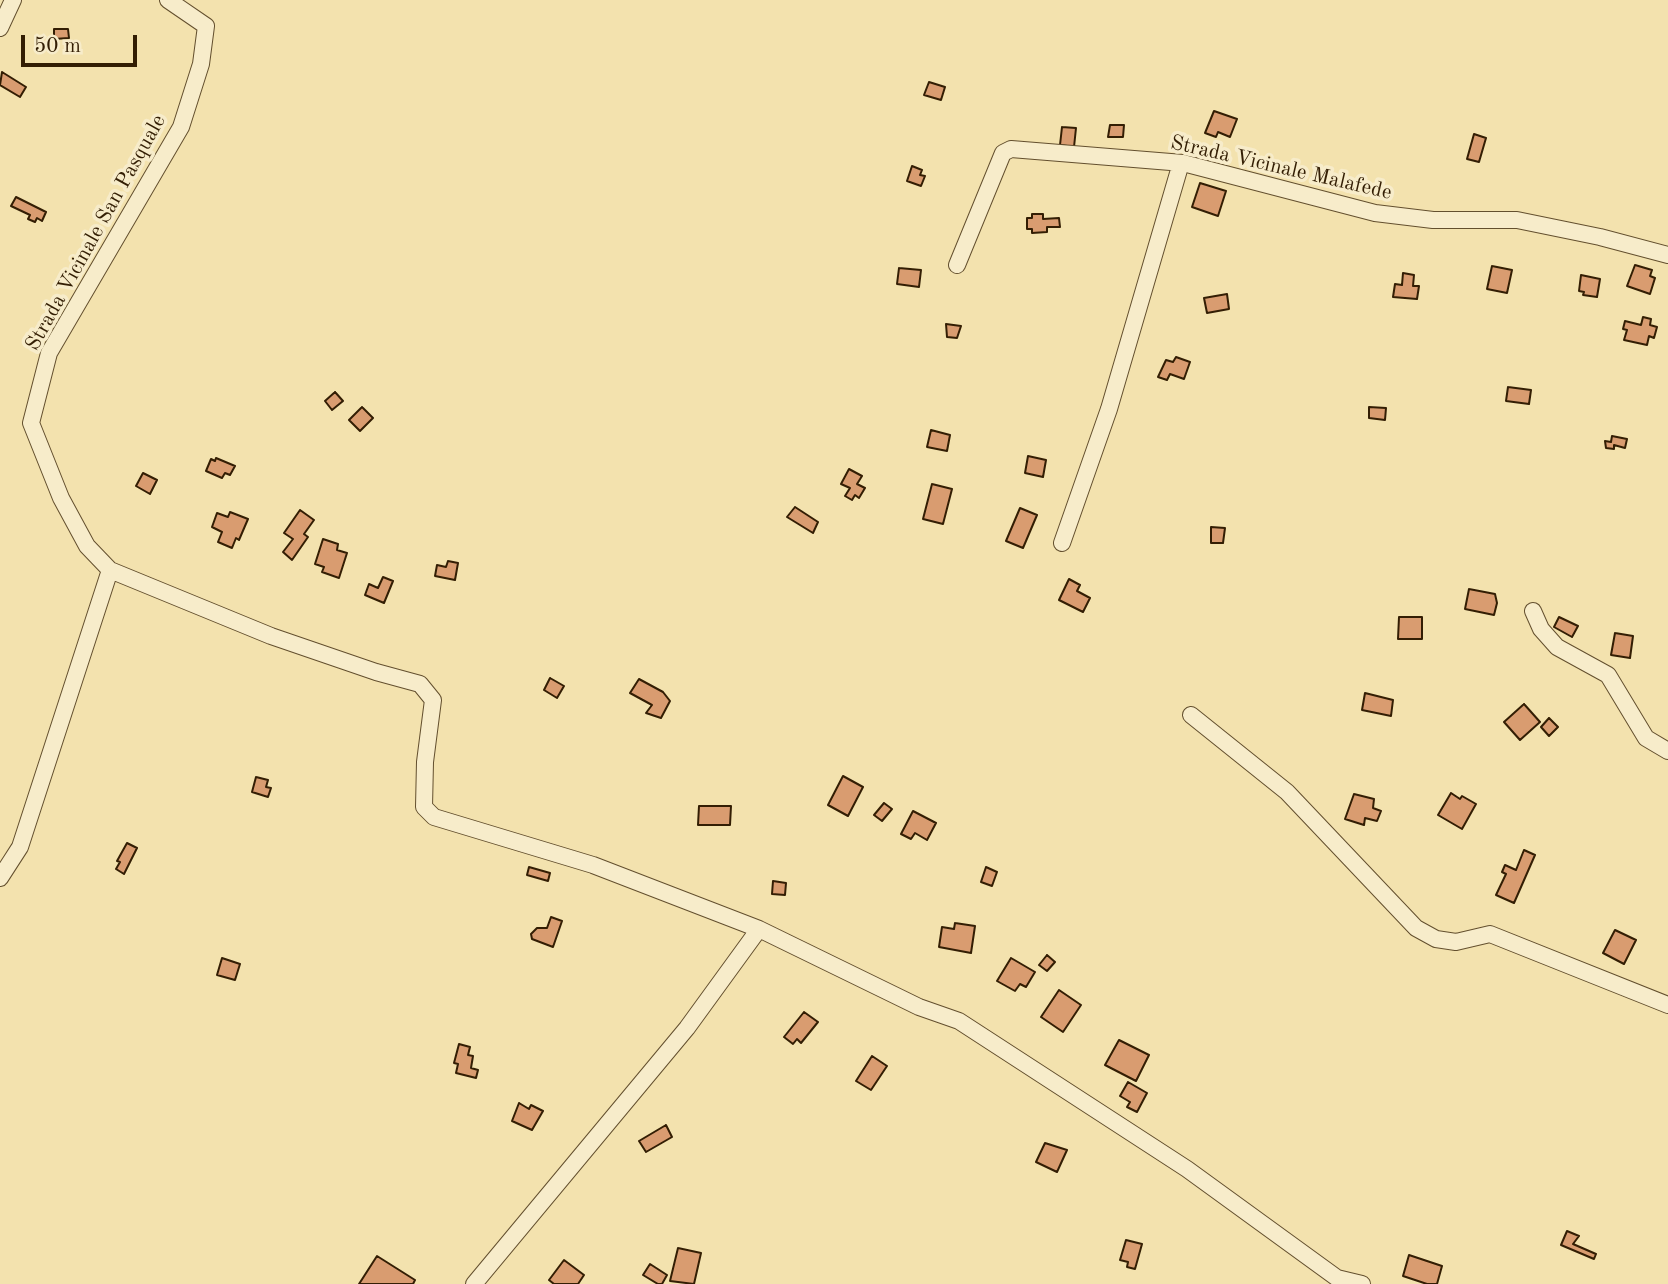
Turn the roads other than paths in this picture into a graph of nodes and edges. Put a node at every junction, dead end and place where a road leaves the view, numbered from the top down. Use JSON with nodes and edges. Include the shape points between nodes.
{"nodes":[{"id":1,"x":13,"y":0,"type":"edge"},
{"id":2,"x":168,"y":0,"type":"edge"},
{"id":3,"x":0,"y":27,"type":"edge"},
{"id":4,"x":1181,"y":163,"type":"junction"},
{"id":5,"x":1668,"y":254,"type":"edge"},
{"id":6,"x":957,"y":265,"type":"dead end"},
{"id":7,"x":1062,"y":543,"type":"dead end"},
{"id":8,"x":110,"y":570,"type":"junction"},
{"id":9,"x":1532,"y":611,"type":"dead end"},
{"id":10,"x":1191,"y":715,"type":"dead end"},
{"id":11,"x":1668,"y":751,"type":"edge"},
{"id":12,"x":0,"y":878,"type":"edge"},
{"id":13,"x":759,"y":929,"type":"junction"},
{"id":14,"x":1668,"y":1005,"type":"edge"},
{"id":15,"x":474,"y":1284,"type":"edge"},
{"id":16,"x":1362,"y":1284,"type":"edge"}],
"edges":[{"from":1,"to":3,"type":"street"},
{"from":2,"to":8,"type":"street","name":"Strada Vicinale San Pasquale","via":[[206,26],[201,64],[181,127],[49,353],[31,423],[61,498],[87,547]]},
{"from":4,"to":5,"type":"street","name":"Strada Vicinale Malafede","via":[[1375,214],[1433,220],[1517,220]]},
{"from":4,"to":6,"type":"street","name":"Strada Vicinale Malafede","via":[[1011,149],[1003,153]]},
{"from":4,"to":7,"type":"street","via":[[1109,409]]},
{"from":8,"to":12,"type":"street","via":[[20,847]]},
{"from":8,"to":13,"type":"street","via":[[271,636],[420,684],[433,700],[424,807],[434,817],[593,865]]},
{"from":9,"to":11,"type":"street","via":[[1557,647],[1608,675],[1646,738]]},
{"from":10,"to":14,"type":"street","via":[[1287,792],[1416,928],[1436,939],[1455,942],[1490,934]]},
{"from":13,"to":15,"type":"street","via":[[687,1028]]},
{"from":13,"to":16,"type":"street","via":[[919,1007],[959,1021],[1186,1169],[1337,1278]]}]}
